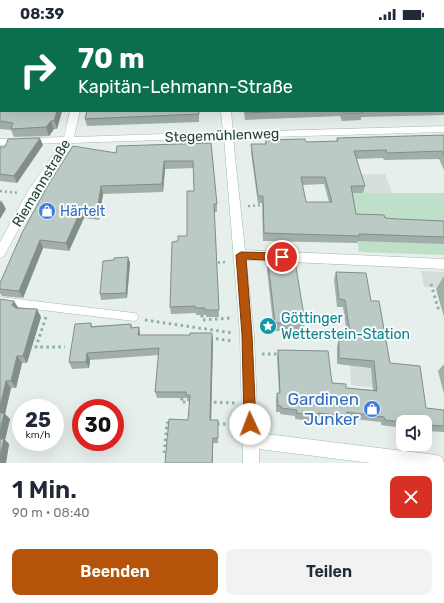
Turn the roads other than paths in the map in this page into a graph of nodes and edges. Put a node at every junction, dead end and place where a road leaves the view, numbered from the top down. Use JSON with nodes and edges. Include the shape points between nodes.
{"nodes":[{"id":1,"x":75,"y":112,"type":"edge"},
{"id":2,"x":226,"y":112,"type":"edge"},
{"id":3,"x":444,"y":129,"type":"edge"},
{"id":4,"x":229,"y":134,"type":"junction"},
{"id":5,"x":68,"y":140,"type":"junction"},
{"id":6,"x":0,"y":142,"type":"edge"},
{"id":7,"x":0,"y":253,"type":"edge"},
{"id":8,"x":241,"y":258,"type":"junction"},
{"id":9,"x":444,"y":264,"type":"edge"},
{"id":10,"x":0,"y":301,"type":"edge"},
{"id":11,"x":134,"y":317,"type":"road end"},
{"id":12,"x":251,"y":432,"type":"junction"},
{"id":13,"x":251,"y":463,"type":"edge"},
{"id":14,"x":436,"y":463,"type":"edge"}],
"edges":[{"from":1,"to":5,"type":"street","name":"Riemannstraße"},
{"from":2,"to":4,"type":"street"},
{"from":3,"to":4,"type":"street","name":"Stegemühlenweg"},
{"from":4,"to":5,"type":"street","name":"Stegemühlenweg"},
{"from":4,"to":8,"type":"street"},
{"from":5,"to":6,"type":"street","name":"Stegemühlenweg"},
{"from":5,"to":7,"type":"street","name":"Riemannstraße","via":[[32,194]]},
{"from":8,"to":9,"type":"street"},
{"from":8,"to":12,"type":"street"},
{"from":10,"to":11,"type":"lane"},
{"from":12,"to":13,"type":"street"},
{"from":12,"to":14,"type":"street"}]}
